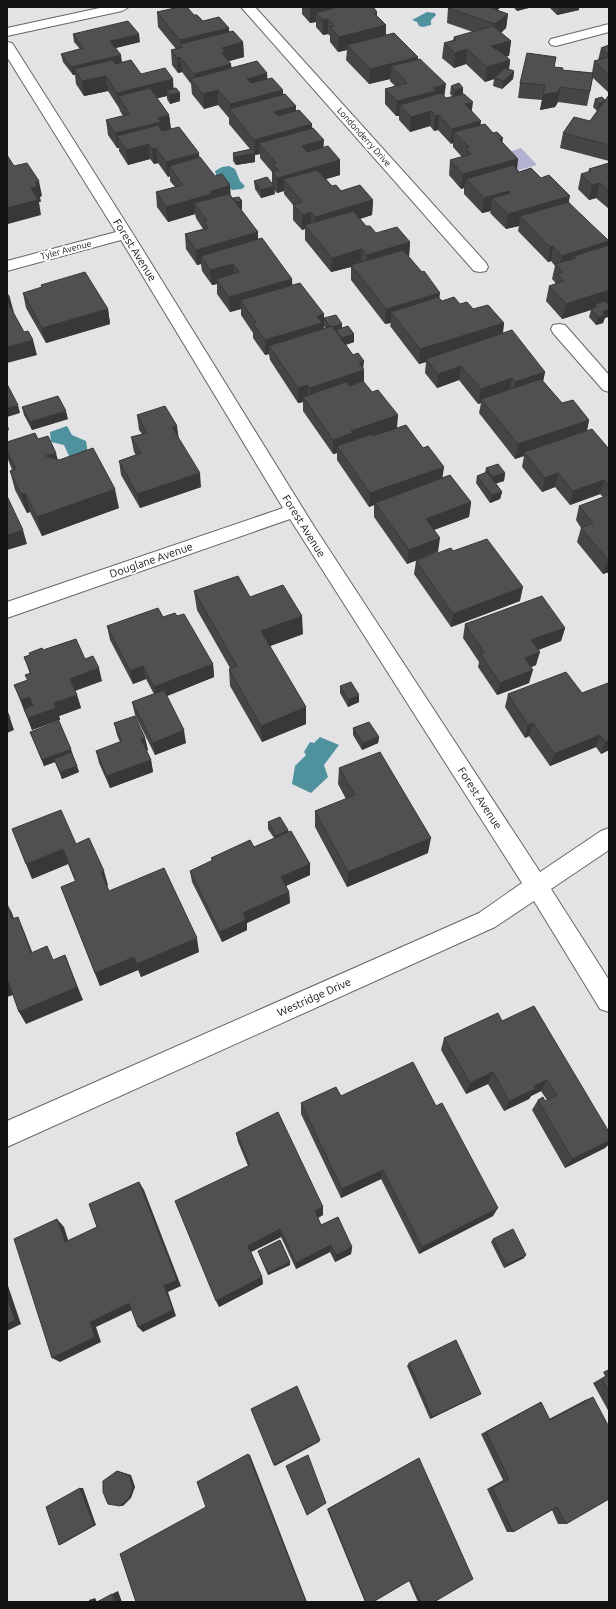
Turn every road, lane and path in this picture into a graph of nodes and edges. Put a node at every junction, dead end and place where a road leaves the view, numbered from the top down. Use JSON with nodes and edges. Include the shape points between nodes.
{"nodes":[{"id":1,"x":122,"y":7,"type":"edge"},
{"id":2,"x":248,"y":7,"type":"edge"},
{"id":3,"x":609,"y":28,"type":"edge"},
{"id":4,"x":7,"y":32,"type":"edge"},
{"id":5,"x":556,"y":42,"type":"dead end"},
{"id":6,"x":7,"y":46,"type":"edge"},
{"id":7,"x":125,"y":234,"type":"junction"},
{"id":8,"x":7,"y":266,"type":"edge"},
{"id":9,"x":480,"y":267,"type":"dead end"},
{"id":10,"x":559,"y":329,"type":"dead end"},
{"id":11,"x":609,"y":386,"type":"edge"},
{"id":12,"x":294,"y":511,"type":"junction"},
{"id":13,"x":7,"y":610,"type":"edge"},
{"id":14,"x":609,"y":838,"type":"edge"},
{"id":15,"x":536,"y":886,"type":"junction"},
{"id":16,"x":609,"y":1002,"type":"edge"},
{"id":17,"x":7,"y":1134,"type":"edge"}],
"edges":[{"from":1,"to":4,"type":"street"},
{"from":2,"to":9,"type":"street","name":"Londonderry Drive"},
{"from":3,"to":5,"type":"street"},
{"from":6,"to":7,"type":"street","name":"Forest Avenue"},
{"from":7,"to":8,"type":"street","name":"Tyler Avenue"},
{"from":7,"to":12,"type":"street","name":"Forest Avenue"},
{"from":10,"to":11,"type":"street"},
{"from":12,"to":13,"type":"street","name":"Douglane Avenue"},
{"from":12,"to":15,"type":"street","name":"Forest Avenue"},
{"from":14,"to":15,"type":"street","name":"Westridge Drive"},
{"from":15,"to":16,"type":"street","name":"Forest Avenue"},
{"from":15,"to":17,"type":"street","name":"Westridge Drive","via":[[487,920]]}]}
